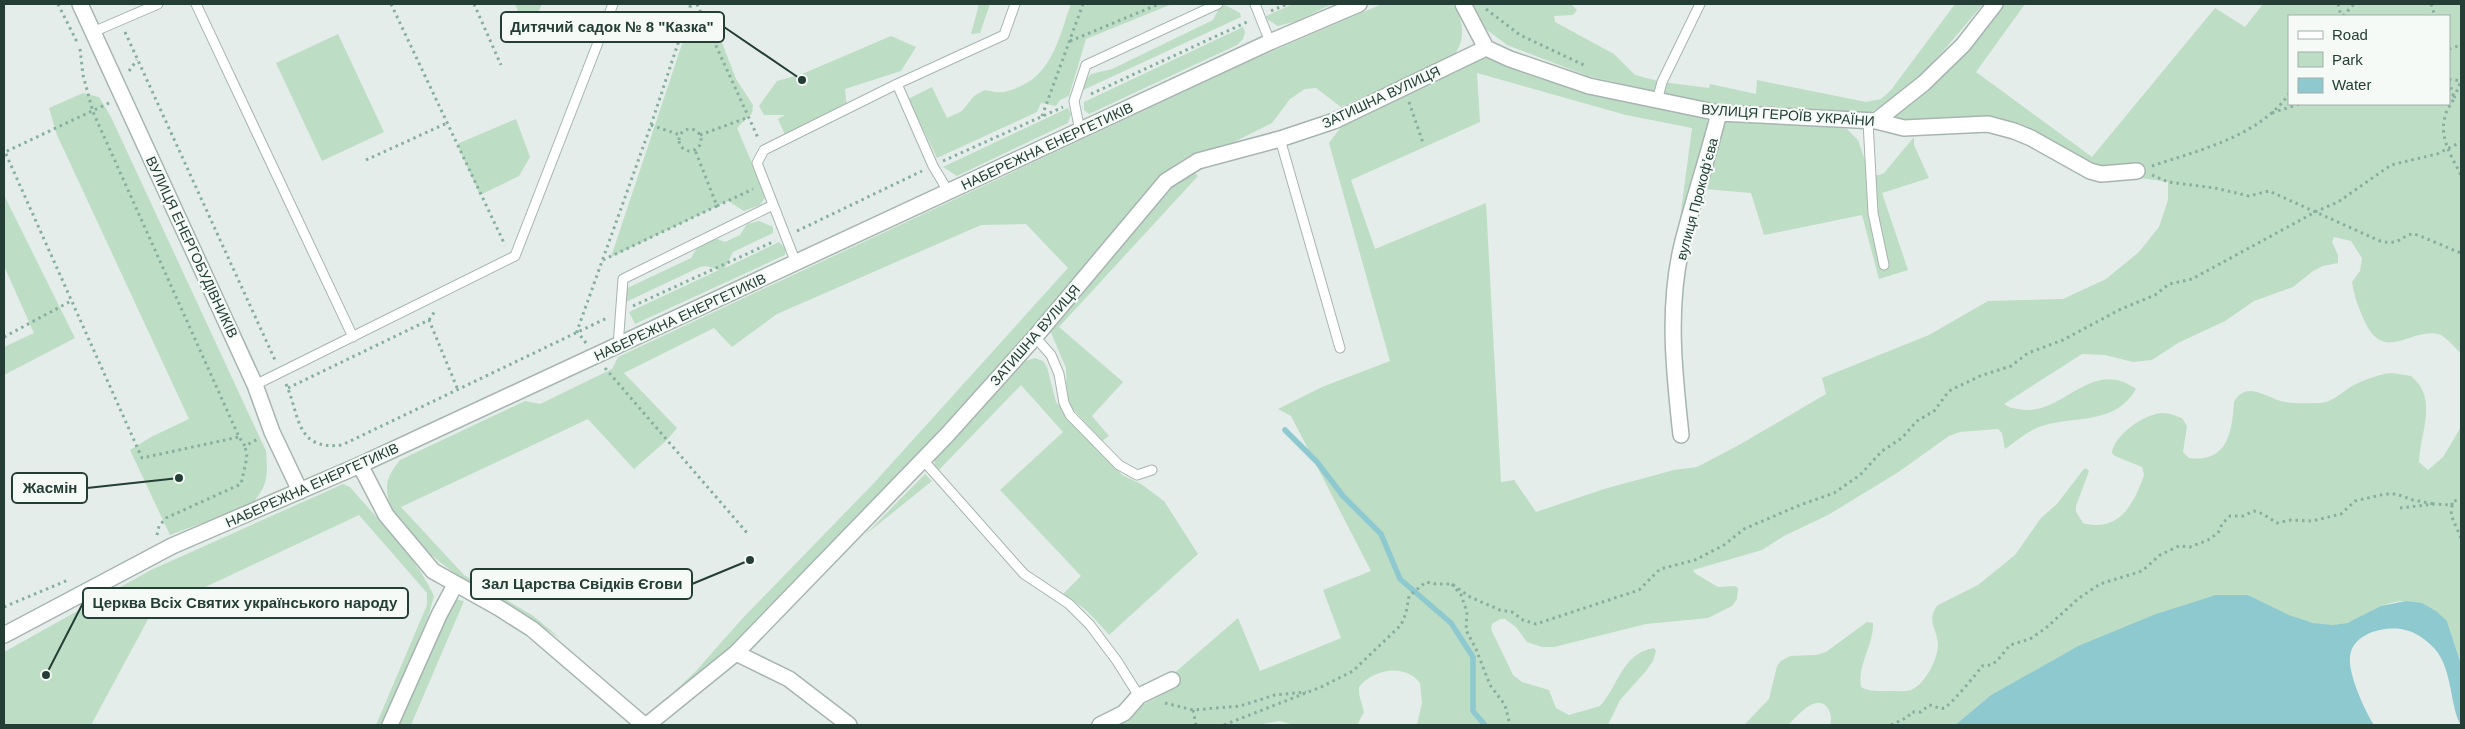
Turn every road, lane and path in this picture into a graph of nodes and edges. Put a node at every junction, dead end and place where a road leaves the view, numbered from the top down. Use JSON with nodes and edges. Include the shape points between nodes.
{"nodes":[{"id":1,"x":58,"y":4,"type":"edge"},
{"id":2,"x":80,"y":4,"type":"edge"},
{"id":3,"x":158,"y":4,"type":"edge"},
{"id":4,"x":196,"y":4,"type":"edge"},
{"id":5,"x":391,"y":4,"type":"edge"},
{"id":6,"x":474,"y":4,"type":"edge"},
{"id":7,"x":613,"y":4,"type":"edge"},
{"id":8,"x":691,"y":4,"type":"edge"},
{"id":9,"x":697,"y":4,"type":"edge"},
{"id":10,"x":1015,"y":4,"type":"edge"},
{"id":11,"x":1083,"y":4,"type":"edge"},
{"id":12,"x":1159,"y":4,"type":"edge"},
{"id":13,"x":1218,"y":4,"type":"edge"},
{"id":14,"x":1255,"y":4,"type":"edge"},
{"id":15,"x":1288,"y":4,"type":"edge"},
{"id":16,"x":1359,"y":4,"type":"edge"},
{"id":17,"x":1463,"y":4,"type":"edge"},
{"id":18,"x":1479,"y":4,"type":"edge"},
{"id":19,"x":1700,"y":4,"type":"edge"},
{"id":20,"x":1995,"y":4,"type":"edge"},
{"id":21,"x":2354,"y":4,"type":"edge"},
{"id":22,"x":2343,"y":15,"type":"edge"},
{"id":23,"x":1260,"y":16,"type":"junction"},
{"id":24,"x":120,"y":21,"type":"junction"},
{"id":25,"x":92,"y":32,"type":"junction"},
{"id":26,"x":1070,"y":42,"type":"junction"},
{"id":27,"x":1270,"y":42,"type":"junction"},
{"id":28,"x":1486,"y":48,"type":"junction"},
{"id":29,"x":501,"y":66,"type":"dead end"},
{"id":30,"x":1587,"y":66,"type":"dead end"},
{"id":31,"x":2461,"y":81,"type":"edge"},
{"id":32,"x":897,"y":84,"type":"junction"},
{"id":33,"x":2450,"y":84,"type":"edge"},
{"id":34,"x":1404,"y":88,"type":"junction"},
{"id":35,"x":2288,"y":95,"type":"edge"},
{"id":36,"x":2454,"y":98,"type":"junction"},
{"id":37,"x":1074,"y":101,"type":"junction"},
{"id":38,"x":1657,"y":101,"type":"junction"},
{"id":39,"x":2296,"y":105,"type":"edge"},
{"id":40,"x":93,"y":112,"type":"junction"},
{"id":41,"x":1719,"y":113,"type":"junction"},
{"id":42,"x":2269,"y":114,"type":"junction"},
{"id":43,"x":1042,"y":116,"type":"junction"},
{"id":44,"x":749,"y":117,"type":"junction"},
{"id":45,"x":1872,"y":121,"type":"junction"},
{"id":46,"x":447,"y":123,"type":"junction"},
{"id":47,"x":651,"y":125,"type":"junction"},
{"id":48,"x":1080,"y":131,"type":"junction"},
{"id":49,"x":680,"y":135,"type":"junction"},
{"id":50,"x":700,"y":135,"type":"junction"},
{"id":51,"x":1280,"y":139,"type":"junction"},
{"id":52,"x":1423,"y":142,"type":"dead end"},
{"id":53,"x":2461,"y":142,"type":"edge"},
{"id":54,"x":2448,"y":149,"type":"junction"},
{"id":55,"x":694,"y":150,"type":"junction"},
{"id":56,"x":764,"y":150,"type":"junction"},
{"id":57,"x":366,"y":160,"type":"dead end"},
{"id":58,"x":933,"y":166,"type":"junction"},
{"id":59,"x":2137,"y":171,"type":"junction"},
{"id":60,"x":2461,"y":175,"type":"edge"},
{"id":61,"x":765,"y":184,"type":"junction"},
{"id":62,"x":948,"y":192,"type":"junction"},
{"id":63,"x":773,"y":205,"type":"junction"},
{"id":64,"x":717,"y":206,"type":"junction"},
{"id":65,"x":2314,"y":212,"type":"junction"},
{"id":66,"x":796,"y":221,"type":"dead end"},
{"id":67,"x":800,"y":229,"type":"junction"},
{"id":68,"x":785,"y":237,"type":"junction"},
{"id":69,"x":2461,"y":253,"type":"edge"},
{"id":70,"x":510,"y":258,"type":"junction"},
{"id":71,"x":603,"y":260,"type":"junction"},
{"id":72,"x":796,"y":263,"type":"junction"},
{"id":73,"x":1884,"y":265,"type":"dead end"},
{"id":74,"x":71,"y":301,"type":"junction"},
{"id":75,"x":621,"y":312,"type":"junction"},
{"id":76,"x":577,"y":331,"type":"junction"},
{"id":77,"x":4,"y":337,"type":"edge"},
{"id":78,"x":353,"y":337,"type":"junction"},
{"id":79,"x":1035,"y":337,"type":"junction"},
{"id":80,"x":618,"y":346,"type":"junction"},
{"id":81,"x":1340,"y":348,"type":"dead end"},
{"id":82,"x":596,"y":357,"type":"junction"},
{"id":83,"x":281,"y":372,"type":"junction"},
{"id":84,"x":255,"y":385,"type":"junction"},
{"id":85,"x":288,"y":388,"type":"junction"},
{"id":86,"x":458,"y":390,"type":"junction"},
{"id":87,"x":272,"y":432,"type":"junction"},
{"id":88,"x":1681,"y":435,"type":"dead end"},
{"id":89,"x":239,"y":437,"type":"junction"},
{"id":90,"x":244,"y":446,"type":"junction"},
{"id":91,"x":923,"y":460,"type":"junction"},
{"id":92,"x":360,"y":465,"type":"junction"},
{"id":93,"x":1152,"y":470,"type":"dead end"},
{"id":94,"x":300,"y":491,"type":"junction"},
{"id":95,"x":2461,"y":500,"type":"edge"},
{"id":96,"x":2434,"y":504,"type":"junction"},
{"id":97,"x":2452,"y":505,"type":"junction"},
{"id":98,"x":2400,"y":508,"type":"dead end"},
{"id":99,"x":748,"y":534,"type":"dead end"},
{"id":100,"x":2461,"y":538,"type":"edge"},
{"id":101,"x":156,"y":539,"type":"dead end"},
{"id":102,"x":74,"y":578,"type":"dead end"},
{"id":103,"x":1452,"y":584,"type":"junction"},
{"id":104,"x":455,"y":585,"type":"junction"},
{"id":105,"x":4,"y":606,"type":"edge"},
{"id":106,"x":4,"y":635,"type":"edge"},
{"id":107,"x":736,"y":653,"type":"junction"},
{"id":108,"x":1172,"y":680,"type":"dead end"},
{"id":109,"x":1309,"y":692,"type":"junction"},
{"id":110,"x":1138,"y":696,"type":"junction"},
{"id":111,"x":1194,"y":710,"type":"junction"},
{"id":112,"x":390,"y":725,"type":"edge"},
{"id":113,"x":646,"y":725,"type":"edge"},
{"id":114,"x":849,"y":725,"type":"edge"},
{"id":115,"x":1100,"y":725,"type":"edge"},
{"id":116,"x":1196,"y":725,"type":"edge"},
{"id":117,"x":1224,"y":725,"type":"edge"},
{"id":118,"x":1510,"y":725,"type":"edge"},
{"id":119,"x":1891,"y":725,"type":"edge"}],
"edges":[{"from":1,"to":40,"type":"path","via":[[82,52],[83,75]]},
{"from":2,"to":25,"type":"street","name":"ВУЛИЦЯ ЕНЕРГОБУДІВНИКІВ"},
{"from":3,"to":24,"type":"lane"},
{"from":4,"to":78,"type":"lane"},
{"from":5,"to":46,"type":"path"},
{"from":6,"to":29,"type":"path"},
{"from":7,"to":70,"type":"lane","via":[[515,256]]},
{"from":8,"to":47,"type":"path"},
{"from":9,"to":44,"type":"path"},
{"from":10,"to":32,"type":"lane","via":[[1004,35]]},
{"from":11,"to":26,"type":"path"},
{"from":12,"to":26,"type":"path"},
{"from":13,"to":37,"type":"lane","via":[[1086,65]]},
{"from":14,"to":23,"type":"lane"},
{"from":15,"to":23,"type":"path"},
{"from":16,"to":27,"type":"street","name":"НАБЕРЕЖНА ЕНЕРГЕТИКІВ"},
{"from":17,"to":28,"type":"street"},
{"from":18,"to":30,"type":"path","via":[[1520,35]]},
{"from":19,"to":38,"type":"lane","via":[[1662,82]]},
{"from":20,"to":45,"type":"street","via":[[1962,45],[1930,77]]},
{"from":21,"to":22,"type":"path"},
{"from":23,"to":27,"type":"lane"},
{"from":23,"to":37,"type":"path"},
{"from":24,"to":25,"type":"lane"},
{"from":24,"to":83,"type":"path"},
{"from":25,"to":84,"type":"street","name":"ВУЛИЦЯ ЕНЕРГОБУДІВНИКІВ"},
{"from":26,"to":43,"type":"path"},
{"from":27,"to":48,"type":"street","name":"НАБЕРЕЖНА ЕНЕРГЕТИКІВ"},
{"from":28,"to":34,"type":"street","name":"ЗАТИШНА ВУЛИЦЯ"},
{"from":28,"to":38,"type":"street","name":"ВУЛИЦЯ ГЕРОЇВ УКРАЇНИ","via":[[1589,86]]},
{"from":31,"to":36,"type":"path"},
{"from":32,"to":56,"type":"lane"},
{"from":32,"to":58,"type":"lane"},
{"from":33,"to":36,"type":"path"},
{"from":34,"to":51,"type":"street","name":"ЗАТИШНА ВУЛИЦЯ","via":[[1334,121]]},
{"from":34,"to":52,"type":"path"},
{"from":35,"to":42,"type":"path"},
{"from":36,"to":54,"type":"path","via":[[2444,123]]},
{"from":37,"to":43,"type":"path"},
{"from":37,"to":48,"type":"lane"},
{"from":38,"to":41,"type":"street","name":"ВУЛИЦЯ ГЕРОЇВ УКРАЇНИ"},
{"from":39,"to":42,"type":"path"},
{"from":40,"to":74,"type":"path","via":[[5,152]]},
{"from":40,"to":89,"type":"path"},
{"from":41,"to":45,"type":"street","name":"ВУЛИЦЯ ГЕРОЇВ УКРАЇНИ"},
{"from":41,"to":88,"type":"street","name":"вулиця Прокофʼєва","via":[[1682,246],[1676,288],[1673,357]]},
{"from":42,"to":59,"type":"path","via":[[2233,137]]},
{"from":43,"to":58,"type":"path"},
{"from":44,"to":50,"type":"path"},
{"from":44,"to":56,"type":"path"},
{"from":45,"to":59,"type":"street","name":"ВУЛИЦЯ ГЕРОЇВ УКРАЇНИ","via":[[1904,128],[1970,123],[2000,126],[2031,138],[2090,171],[2101,174]]},
{"from":45,"to":73,"type":"lane","via":[[1873,213]]},
{"from":46,"to":57,"type":"path"},
{"from":46,"to":70,"type":"path"},
{"from":47,"to":49,"type":"path"},
{"from":47,"to":71,"type":"path"},
{"from":48,"to":62,"type":"street","name":"НАБЕРЕЖНА ЕНЕРГЕТИКІВ"},
{"from":49,"to":50,"type":"path","via":[[691,128]]},
{"from":49,"to":55,"type":"path","via":[[682,148]]},
{"from":50,"to":55,"type":"path","via":[[701,143]]},
{"from":51,"to":79,"type":"street","name":"ЗАТИШНА ВУЛИЦЯ","via":[[1198,161],[1166,181]]},
{"from":51,"to":81,"type":"lane"},
{"from":53,"to":54,"type":"path"},
{"from":54,"to":60,"type":"path"},
{"from":54,"to":65,"type":"path","via":[[2391,165],[2338,202]]},
{"from":55,"to":64,"type":"path"},
{"from":56,"to":61,"type":"lane","via":[[757,163]]},
{"from":58,"to":62,"type":"lane"},
{"from":58,"to":67,"type":"path"},
{"from":59,"to":65,"type":"path","via":[[2168,182],[2246,196],[2269,191]]},
{"from":61,"to":63,"type":"lane"},
{"from":61,"to":64,"type":"path"},
{"from":62,"to":72,"type":"street","name":"НАБЕРЕЖНА ЕНЕРГЕТИКІВ"},
{"from":63,"to":68,"type":"lane"},
{"from":63,"to":75,"type":"lane","via":[[623,279]]},
{"from":64,"to":71,"type":"path"},
{"from":65,"to":69,"type":"path","via":[[2382,242],[2395,243],[2410,234],[2417,234]]},
{"from":65,"to":103,"type":"path","via":[[2192,278],[2169,284],[2155,295],[2063,340],[2028,353],[2010,366],[1949,391],[1934,411],[1917,421],[1860,475],[1834,493],[1800,504],[1744,530],[1695,560],[1660,569],[1640,590],[1536,624],[1470,597]]},
{"from":66,"to":67,"type":"path"},
{"from":67,"to":68,"type":"path"},
{"from":68,"to":72,"type":"lane"},
{"from":68,"to":75,"type":"path"},
{"from":70,"to":78,"type":"lane"},
{"from":71,"to":76,"type":"path"},
{"from":72,"to":80,"type":"street","name":"НАБЕРЕЖНА ЕНЕРГЕТИКІВ"},
{"from":74,"to":77,"type":"path"},
{"from":74,"to":89,"type":"path","via":[[142,458]]},
{"from":75,"to":76,"type":"path"},
{"from":75,"to":80,"type":"lane"},
{"from":76,"to":82,"type":"path"},
{"from":76,"to":86,"type":"path"},
{"from":78,"to":83,"type":"lane"},
{"from":79,"to":91,"type":"street","name":"ЗАТИШНА ВУЛИЦЯ"},
{"from":79,"to":93,"type":"lane","via":[[1051,354],[1070,415],[1119,465],[1137,475]]},
{"from":80,"to":82,"type":"street","name":"НАБЕРЕЖНА ЕНЕРГЕТИКІВ"},
{"from":82,"to":92,"type":"street","name":"НАБЕРЕЖНА ЕНЕРГЕТИКІВ"},
{"from":82,"to":99,"type":"path"},
{"from":83,"to":84,"type":"lane"},
{"from":83,"to":85,"type":"path"},
{"from":84,"to":87,"type":"street","name":"ВУЛИЦЯ ЕНЕРГОБУДІВНИКІВ"},
{"from":85,"to":86,"type":"path","via":[[296,420],[312,441],[331,447],[342,445]]},
{"from":85,"to":86,"type":"path","via":[[429,320]]},
{"from":87,"to":90,"type":"path"},
{"from":87,"to":94,"type":"street","name":"ВУЛИЦЯ ЕНЕРГОБУДІВНИКІВ"},
{"from":89,"to":90,"type":"path"},
{"from":90,"to":101,"type":"path","via":[[247,457],[241,484],[166,518]]},
{"from":91,"to":107,"type":"street","name":"ЗАТИШНА ВУЛИЦЯ"},
{"from":91,"to":110,"type":"lane","via":[[1024,574],[1069,604],[1090,625]]},
{"from":92,"to":94,"type":"street","name":"НАБЕРЕЖНА ЕНЕРГЕТИКІВ"},
{"from":92,"to":104,"type":"street","via":[[381,508],[405,539],[433,571]]},
{"from":94,"to":106,"type":"street","name":"НАБЕРЕЖНА ЕНЕРГЕТИКІВ","via":[[172,546]]},
{"from":95,"to":97,"type":"path","via":[[2452,501]]},
{"from":96,"to":97,"type":"path"},
{"from":96,"to":98,"type":"path"},
{"from":96,"to":119,"type":"path","via":[[2385,494],[2355,501],[2341,514],[2312,521],[2277,523],[2254,511],[2243,516],[2230,516],[2218,533],[2208,540],[2160,554],[2142,571],[2100,584],[2079,598],[2046,628],[2028,640],[2010,645],[1991,665],[1982,666],[1947,707],[1929,706],[1921,712],[1911,712],[1908,717]]},
{"from":97,"to":100,"type":"path","via":[[2451,515]]},
{"from":102,"to":105,"type":"path"},
{"from":103,"to":109,"type":"path","via":[[1426,582],[1419,586],[1408,598],[1401,625],[1369,658],[1353,671]]},
{"from":103,"to":118,"type":"path","via":[[1465,607],[1466,630],[1490,685],[1505,705]]},
{"from":104,"to":112,"type":"street"},
{"from":104,"to":113,"type":"street","via":[[499,608],[545,639]]},
{"from":107,"to":113,"type":"street","name":"ЗАТИШНА ВУЛИЦЯ"},
{"from":107,"to":114,"type":"street","via":[[789,679]]},
{"from":108,"to":110,"type":"street"},
{"from":109,"to":111,"type":"path","via":[[1275,695],[1240,706]]},
{"from":109,"to":117,"type":"path"},
{"from":110,"to":111,"type":"path"},
{"from":110,"to":115,"type":"street","via":[[1124,714]]},
{"from":111,"to":116,"type":"path"}]}
